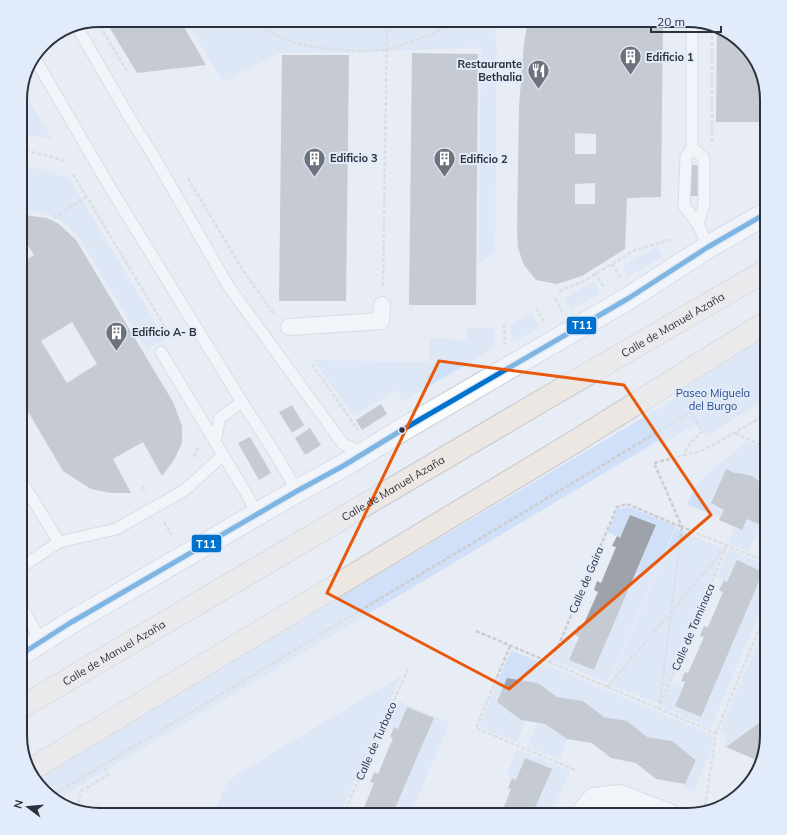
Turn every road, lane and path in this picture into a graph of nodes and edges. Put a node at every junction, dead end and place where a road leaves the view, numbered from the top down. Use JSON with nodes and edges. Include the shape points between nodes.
{"nodes":[{"id":1,"x":101,"y":27,"type":"edge"},
{"id":2,"x":264,"y":27,"type":"edge"},
{"id":3,"x":387,"y":27,"type":"edge"},
{"id":4,"x":445,"y":27,"type":"edge"},
{"id":5,"x":692,"y":27,"type":"edge"},
{"id":6,"x":79,"y":30,"type":"edge"},
{"id":7,"x":712,"y":32,"type":"edge"},
{"id":8,"x":386,"y":50,"type":"junction"},
{"id":9,"x":38,"y":63,"type":"edge"},
{"id":10,"x":128,"y":73,"type":"dead end"},
{"id":11,"x":712,"y":143,"type":"dead end"},
{"id":12,"x":692,"y":148,"type":"junction"},
{"id":13,"x":27,"y":151,"type":"edge"},
{"id":14,"x":66,"y":161,"type":"dead end"},
{"id":15,"x":73,"y":174,"type":"dead end"},
{"id":16,"x":187,"y":175,"type":"dead end"},
{"id":17,"x":86,"y":197,"type":"junction"},
{"id":18,"x":760,"y":217,"type":"edge"},
{"id":19,"x":53,"y":218,"type":"dead end"},
{"id":20,"x":698,"y":224,"type":"junction"},
{"id":21,"x":672,"y":239,"type":"dead end"},
{"id":22,"x":708,"y":247,"type":"junction"},
{"id":23,"x":612,"y":264,"type":"junction"},
{"id":24,"x":596,"y":273,"type":"junction"},
{"id":25,"x":760,"y":274,"type":"edge"},
{"id":26,"x":624,"y":282,"type":"dead end"},
{"id":27,"x":559,"y":290,"type":"dead end"},
{"id":28,"x":607,"y":292,"type":"dead end"},
{"id":29,"x":555,"y":298,"type":"dead end"},
{"id":30,"x":382,"y":305,"type":"joint"},
{"id":31,"x":536,"y":308,"type":"dead end"},
{"id":32,"x":565,"y":317,"type":"dead end"},
{"id":33,"x":282,"y":322,"type":"joint"},
{"id":34,"x":504,"y":324,"type":"dead end"},
{"id":35,"x":760,"y":326,"type":"edge"},
{"id":36,"x":547,"y":327,"type":"dead end"},
{"id":37,"x":172,"y":337,"type":"dead end"},
{"id":38,"x":505,"y":345,"type":"dead end"},
{"id":39,"x":161,"y":352,"type":"dead end"},
{"id":40,"x":312,"y":364,"type":"dead end"},
{"id":41,"x":242,"y":402,"type":"junction"},
{"id":42,"x":760,"y":418,"type":"edge"},
{"id":43,"x":734,"y":433,"type":"junction"},
{"id":44,"x":215,"y":441,"type":"junction"},
{"id":45,"x":362,"y":443,"type":"junction"},
{"id":46,"x":343,"y":444,"type":"junction"},
{"id":47,"x":760,"y":445,"type":"edge"},
{"id":48,"x":224,"y":455,"type":"junction"},
{"id":49,"x":683,"y":456,"type":"junction"},
{"id":50,"x":343,"y":466,"type":"junction"},
{"id":51,"x":27,"y":490,"type":"edge"},
{"id":52,"x":297,"y":491,"type":"junction"},
{"id":53,"x":257,"y":514,"type":"junction"},
{"id":54,"x":162,"y":518,"type":"dead end"},
{"id":55,"x":682,"y":527,"type":"junction"},
{"id":56,"x":172,"y":535,"type":"dead end"},
{"id":57,"x":59,"y":542,"type":"junction"},
{"id":58,"x":727,"y":546,"type":"junction"},
{"id":59,"x":760,"y":559,"type":"edge"},
{"id":60,"x":27,"y":563,"type":"edge"},
{"id":61,"x":672,"y":611,"type":"junction"},
{"id":62,"x":27,"y":616,"type":"edge"},
{"id":63,"x":760,"y":627,"type":"edge"},
{"id":64,"x":476,"y":632,"type":"dead end"},
{"id":65,"x":41,"y":642,"type":"junction"},
{"id":66,"x":510,"y":646,"type":"junction"},
{"id":67,"x":27,"y":651,"type":"edge"},
{"id":68,"x":551,"y":663,"type":"junction"},
{"id":69,"x":409,"y":667,"type":"dead end"},
{"id":70,"x":607,"y":687,"type":"junction"},
{"id":71,"x":27,"y":704,"type":"edge"},
{"id":72,"x":659,"y":709,"type":"junction"},
{"id":73,"x":716,"y":733,"type":"junction"},
{"id":74,"x":103,"y":765,"type":"junction"},
{"id":75,"x":35,"y":767,"type":"edge"},
{"id":76,"x":575,"y":770,"type":"dead end"},
{"id":77,"x":56,"y":793,"type":"edge"},
{"id":78,"x":78,"y":804,"type":"edge"},
{"id":79,"x":706,"y":806,"type":"dead end"},
{"id":80,"x":346,"y":808,"type":"edge"},
{"id":81,"x":587,"y":808,"type":"edge"},
{"id":82,"x":651,"y":808,"type":"edge"}],
"edges":[{"from":1,"to":10,"type":"path"},
{"from":2,"to":8,"type":"path","via":[[283,39],[307,46],[353,51]]},
{"from":3,"to":8,"type":"path"},
{"from":4,"to":8,"type":"path"},
{"from":5,"to":12,"type":"lane"},
{"from":6,"to":46,"type":"lane","via":[[229,287]]},
{"from":7,"to":11,"type":"path"},
{"from":8,"to":30,"type":"path"},
{"from":9,"to":41,"type":"lane","via":[[108,184]]},
{"from":12,"to":20,"type":"lane","via":[[704,158],[704,205]]},
{"from":12,"to":20,"type":"lane","via":[[686,156],[684,206]]},
{"from":13,"to":14,"type":"path"},
{"from":15,"to":17,"type":"path"},
{"from":16,"to":33,"type":"path","via":[[242,269]]},
{"from":17,"to":19,"type":"path"},
{"from":17,"to":37,"type":"path"},
{"from":18,"to":22,"type":"street"},
{"from":20,"to":22,"type":"lane"},
{"from":21,"to":23,"type":"path","via":[[635,250]]},
{"from":22,"to":45,"type":"street","via":[[629,298]]},
{"from":23,"to":24,"type":"path"},
{"from":23,"to":26,"type":"path"},
{"from":24,"to":27,"type":"path","via":[[582,282]]},
{"from":24,"to":28,"type":"path"},
{"from":25,"to":71,"type":"highway","name":"Calle de Manuel Azaña"},
{"from":29,"to":32,"type":"path"},
{"from":30,"to":33,"type":"street","via":[[381,321]]},
{"from":31,"to":36,"type":"path"},
{"from":34,"to":38,"type":"path"},
{"from":35,"to":75,"type":"highway","via":[[572,444]]},
{"from":39,"to":44,"type":"lane"},
{"from":40,"to":45,"type":"path"},
{"from":41,"to":44,"type":"lane","via":[[220,418]]},
{"from":41,"to":52,"type":"lane"},
{"from":42,"to":43,"type":"path"},
{"from":43,"to":47,"type":"path"},
{"from":43,"to":49,"type":"path","via":[[704,450]]},
{"from":44,"to":48,"type":"lane"},
{"from":45,"to":46,"type":"lane"},
{"from":45,"to":50,"type":"street"},
{"from":46,"to":50,"type":"lane"},
{"from":48,"to":53,"type":"lane"},
{"from":48,"to":57,"type":"lane","via":[[186,490],[116,529]]},
{"from":49,"to":55,"type":"path","via":[[654,463]]},
{"from":49,"to":74,"type":"path","via":[[691,442],[702,432],[691,412]]},
{"from":50,"to":52,"type":"street"},
{"from":51,"to":57,"type":"lane"},
{"from":52,"to":53,"type":"street"},
{"from":53,"to":65,"type":"street"},
{"from":54,"to":56,"type":"path"},
{"from":55,"to":58,"type":"path"},
{"from":55,"to":61,"type":"path"},
{"from":55,"to":68,"type":"path","name":"Calle de Gaira","via":[[627,504],[617,507]]},
{"from":57,"to":60,"type":"lane"},
{"from":58,"to":59,"type":"path"},
{"from":58,"to":61,"type":"path"},
{"from":58,"to":72,"type":"path","name":"Calle de Taminaca"},
{"from":61,"to":70,"type":"path"},
{"from":61,"to":72,"type":"path"},
{"from":62,"to":65,"type":"lane"},
{"from":63,"to":73,"type":"path"},
{"from":64,"to":66,"type":"path"},
{"from":65,"to":67,"type":"street"},
{"from":66,"to":68,"type":"path"},
{"from":66,"to":76,"type":"path","via":[[476,728]]},
{"from":68,"to":70,"type":"path"},
{"from":69,"to":80,"type":"path","name":"Calle de Turbaco"},
{"from":70,"to":72,"type":"path"},
{"from":72,"to":73,"type":"path"},
{"from":73,"to":79,"type":"path"},
{"from":74,"to":77,"type":"path"},
{"from":74,"to":78,"type":"path","via":[[108,775],[81,791]]},
{"from":81,"to":82,"type":"street","via":[[594,799],[620,796]]}]}
